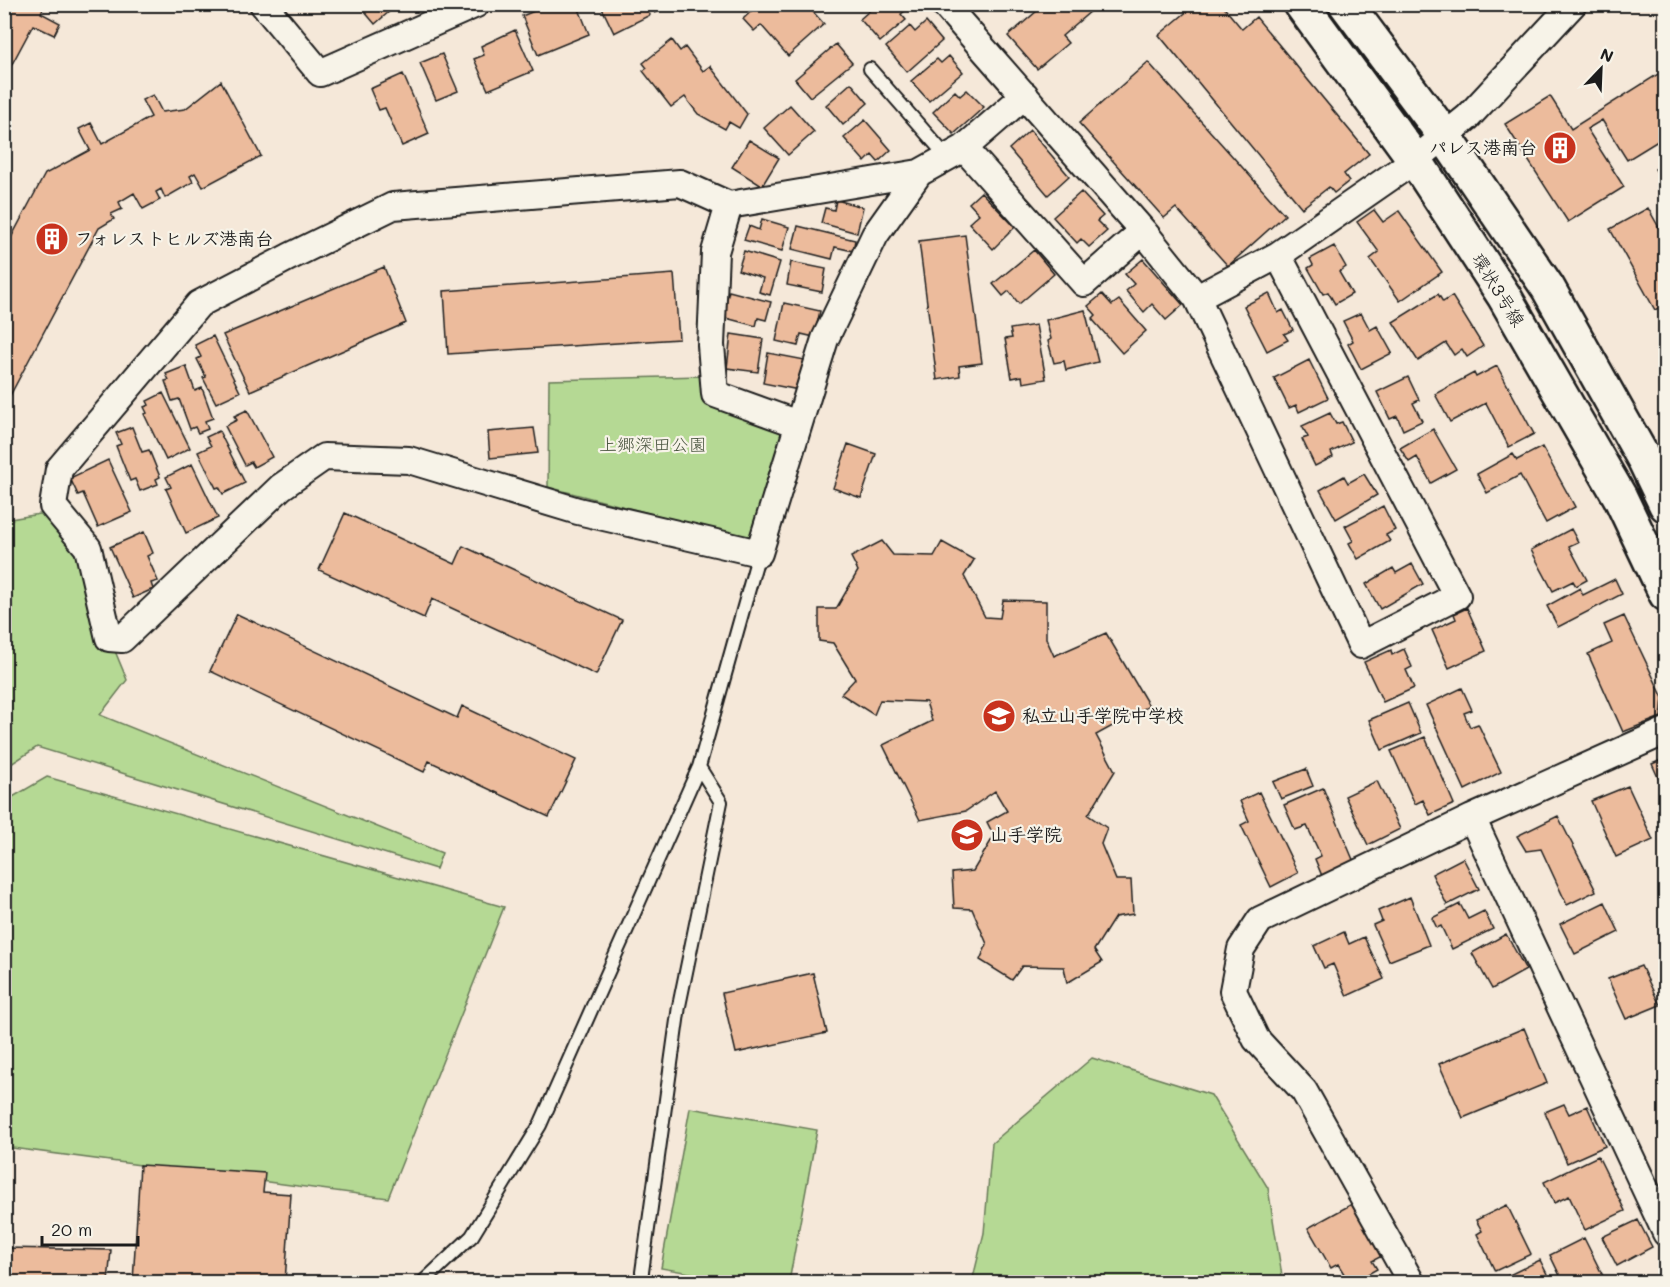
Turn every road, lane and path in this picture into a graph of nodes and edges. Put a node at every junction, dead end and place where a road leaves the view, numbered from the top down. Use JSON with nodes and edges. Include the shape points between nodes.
{"nodes":[{"id":1,"x":263,"y":4,"type":"edge"},
{"id":2,"x":476,"y":4,"type":"edge"},
{"id":3,"x":944,"y":4,"type":"edge"},
{"id":4,"x":1300,"y":4,"type":"edge"},
{"id":5,"x":1346,"y":4,"type":"edge"},
{"id":6,"x":1573,"y":4,"type":"edge"},
{"id":7,"x":870,"y":69,"type":"dead end"},
{"id":8,"x":1025,"y":95,"type":"junction"},
{"id":9,"x":1444,"y":135,"type":"junction"},
{"id":10,"x":955,"y":153,"type":"junction"},
{"id":11,"x":1415,"y":160,"type":"junction"},
{"id":12,"x":919,"y":173,"type":"junction"},
{"id":13,"x":729,"y":205,"type":"junction"},
{"id":14,"x":1143,"y":231,"type":"junction"},
{"id":15,"x":1278,"y":255,"type":"junction"},
{"id":16,"x":1197,"y":298,"type":"junction"},
{"id":17,"x":798,"y":424,"type":"junction"},
{"id":18,"x":1665,"y":505,"type":"edge"},
{"id":19,"x":759,"y":553,"type":"junction"},
{"id":20,"x":1665,"y":594,"type":"edge"},
{"id":21,"x":1665,"y":731,"type":"edge"},
{"id":22,"x":699,"y":767,"type":"junction"},
{"id":23,"x":1472,"y":818,"type":"junction"},
{"id":24,"x":1665,"y":1233,"type":"edge"},
{"id":25,"x":642,"y":1272,"type":"dead end"},
{"id":26,"x":423,"y":1282,"type":"edge"},
{"id":27,"x":1411,"y":1282,"type":"edge"}],
"edges":[{"from":1,"to":2,"type":"street","via":[[320,73]]},
{"from":3,"to":8,"type":"street"},
{"from":4,"to":11,"type":"street","name":"環状3号線"},
{"from":5,"to":9,"type":"street"},
{"from":6,"to":9,"type":"street","via":[[1468,117]]},
{"from":7,"to":10,"type":"lane"},
{"from":8,"to":10,"type":"street"},
{"from":8,"to":14,"type":"street"},
{"from":9,"to":11,"type":"street"},
{"from":9,"to":18,"type":"street","via":[[1548,288],[1645,461]]},
{"from":10,"to":12,"type":"street"},
{"from":10,"to":14,"type":"street","via":[[1083,283]]},
{"from":11,"to":15,"type":"street"},
{"from":11,"to":20,"type":"street","name":"環状3号線","via":[[1515,316],[1620,497]]},
{"from":12,"to":13,"type":"street"},
{"from":12,"to":17,"type":"street","via":[[875,235],[830,328]]},
{"from":13,"to":17,"type":"street","via":[[715,252],[711,345],[715,394]]},
{"from":13,"to":19,"type":"street","via":[[680,183],[393,206],[199,304],[59,469],[53,506],[88,548],[109,638],[115,639],[122,639],[281,487],[324,457],[409,460],[578,511]]},
{"from":14,"to":16,"type":"street"},
{"from":15,"to":16,"type":"street"},
{"from":15,"to":16,"type":"street","via":[[1457,596],[1361,645]]},
{"from":17,"to":19,"type":"street"},
{"from":19,"to":22,"type":"lane"},
{"from":21,"to":23,"type":"street"},
{"from":22,"to":25,"type":"lane","via":[[721,802],[679,1006]]},
{"from":22,"to":26,"type":"lane","via":[[540,1125],[472,1236]]},
{"from":23,"to":24,"type":"street"},
{"from":23,"to":27,"type":"street","via":[[1260,920],[1241,949],[1233,991],[1256,1039],[1304,1091]]}]}
